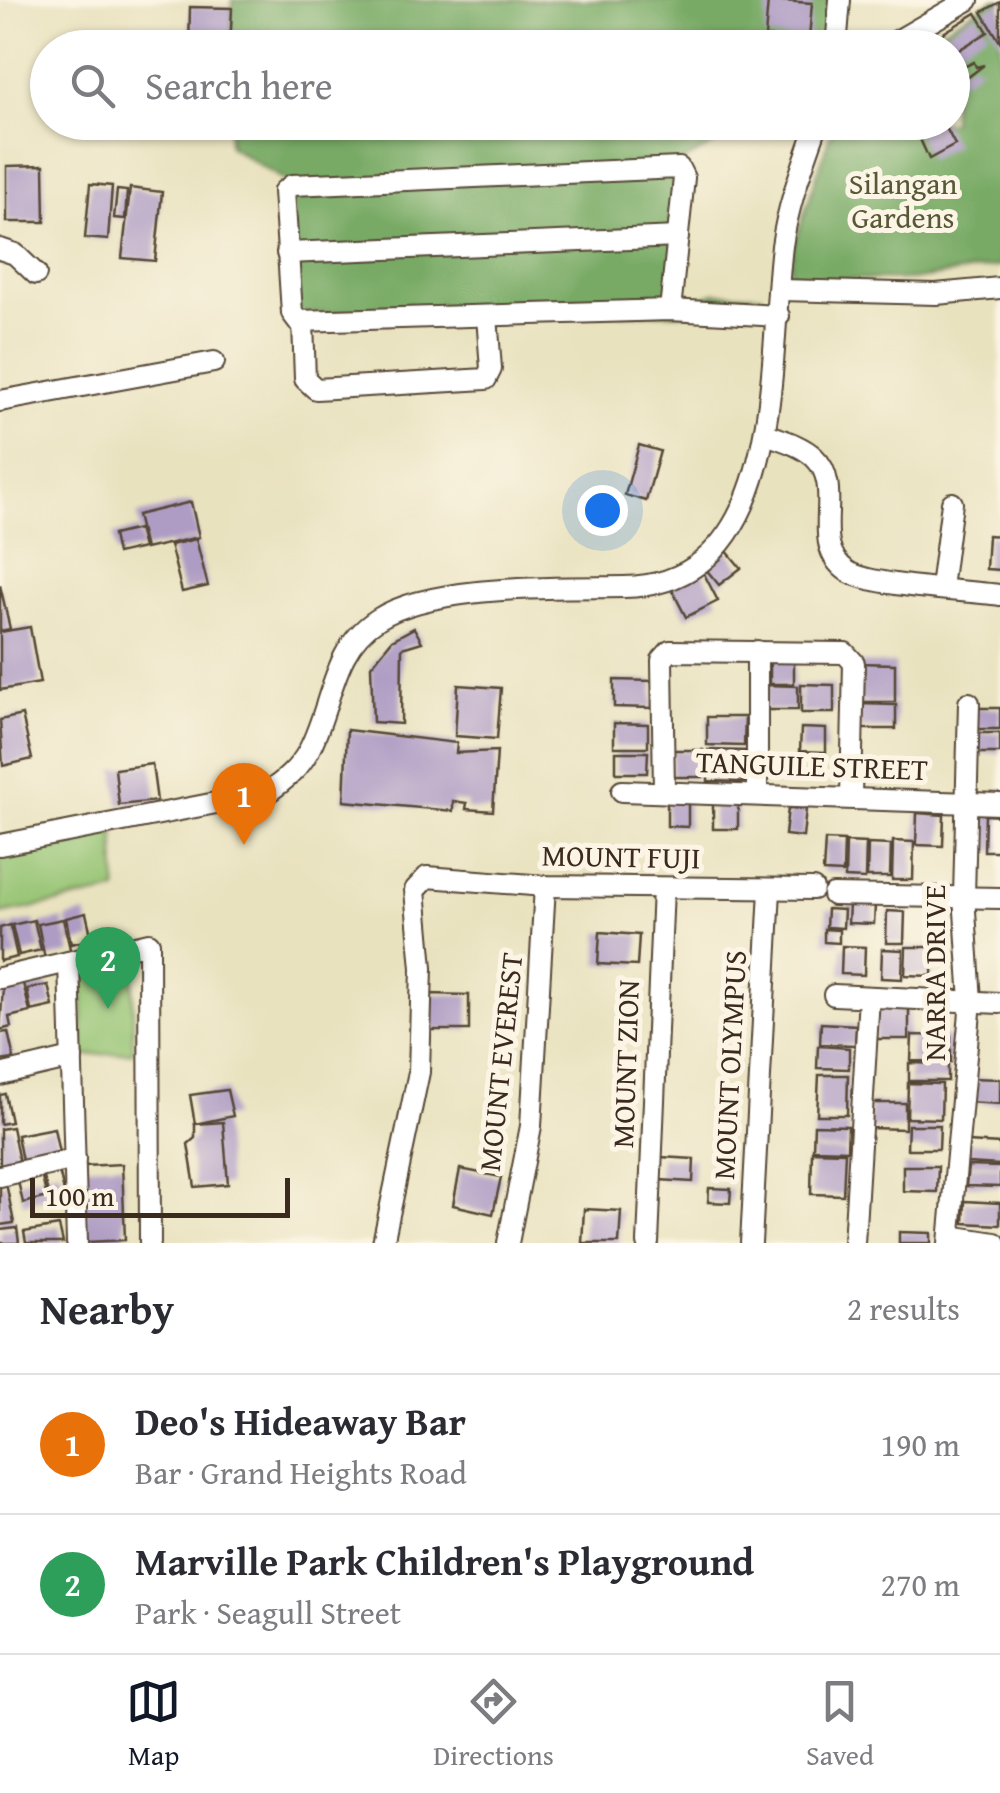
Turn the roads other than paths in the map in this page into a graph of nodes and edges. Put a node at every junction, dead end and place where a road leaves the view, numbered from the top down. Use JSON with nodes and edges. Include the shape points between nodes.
{"nodes":[{"id":1,"x":840,"y":0,"type":"edge"},
{"id":2,"x":968,"y":0,"type":"edge"},
{"id":3,"x":838,"y":30,"type":"edge"},
{"id":4,"x":916,"y":30,"type":"edge"},
{"id":5,"x":812,"y":140,"type":"edge"},
{"id":6,"x":678,"y":237,"type":"junction"},
{"id":7,"x":0,"y":249,"type":"edge"},
{"id":8,"x":287,"y":253,"type":"junction"},
{"id":9,"x":36,"y":274,"type":"dead end"},
{"id":10,"x":1000,"y":288,"type":"edge"},
{"id":11,"x":781,"y":290,"type":"junction"},
{"id":12,"x":670,"y":310,"type":"junction"},
{"id":13,"x":487,"y":316,"type":"junction"},
{"id":14,"x":780,"y":316,"type":"junction"},
{"id":15,"x":303,"y":322,"type":"junction"},
{"id":16,"x":214,"y":362,"type":"dead end"},
{"id":17,"x":0,"y":402,"type":"edge"},
{"id":18,"x":766,"y":434,"type":"junction"},
{"id":19,"x":952,"y":503,"type":"dead end"},
{"id":20,"x":941,"y":588,"type":"junction"},
{"id":21,"x":1000,"y":594,"type":"edge"},
{"id":22,"x":757,"y":651,"type":"junction"},
{"id":23,"x":969,"y":703,"type":"dead end"},
{"id":24,"x":664,"y":790,"type":"junction"},
{"id":25,"x":622,"y":791,"type":"dead end"},
{"id":26,"x":757,"y":794,"type":"junction"},
{"id":27,"x":851,"y":797,"type":"junction"},
{"id":28,"x":969,"y":802,"type":"junction"},
{"id":29,"x":1000,"y":804,"type":"edge"},
{"id":30,"x":0,"y":844,"type":"edge"},
{"id":31,"x":545,"y":886,"type":"junction"},
{"id":32,"x":664,"y":888,"type":"junction"},
{"id":33,"x":770,"y":890,"type":"junction"},
{"id":34,"x":964,"y":896,"type":"junction"},
{"id":35,"x":1000,"y":898,"type":"edge"},
{"id":36,"x":69,"y":962,"type":"junction"},
{"id":37,"x":0,"y":978,"type":"edge"},
{"id":38,"x":834,"y":995,"type":"dead end"},
{"id":39,"x":869,"y":996,"type":"junction"},
{"id":40,"x":971,"y":1001,"type":"junction"},
{"id":41,"x":1000,"y":1003,"type":"edge"},
{"id":42,"x":72,"y":1058,"type":"junction"},
{"id":43,"x":0,"y":1075,"type":"edge"},
{"id":44,"x":75,"y":1159,"type":"junction"},
{"id":45,"x":0,"y":1176,"type":"edge"},
{"id":46,"x":950,"y":1239,"type":"edge"},
{"id":47,"x":78,"y":1243,"type":"edge"},
{"id":48,"x":150,"y":1243,"type":"edge"},
{"id":49,"x":383,"y":1243,"type":"edge"},
{"id":50,"x":508,"y":1243,"type":"edge"},
{"id":51,"x":648,"y":1243,"type":"edge"},
{"id":52,"x":751,"y":1243,"type":"edge"},
{"id":53,"x":854,"y":1243,"type":"edge"},
{"id":54,"x":995,"y":1243,"type":"edge"}],
"edges":[{"from":1,"to":3,"type":"street"},
{"from":2,"to":4,"type":"street"},
{"from":5,"to":11,"type":"street","via":[[790,206]]},
{"from":6,"to":8,"type":"street"},
{"from":6,"to":8,"type":"street","via":[[684,178],[673,166],[292,185],[283,196]]},
{"from":6,"to":12,"type":"street"},
{"from":7,"to":9,"type":"street"},
{"from":8,"to":15,"type":"street","via":[[292,312]]},
{"from":10,"to":11,"type":"street","via":[[936,294]]},
{"from":11,"to":14,"type":"street"},
{"from":12,"to":13,"type":"street"},
{"from":12,"to":14,"type":"street"},
{"from":13,"to":15,"type":"street"},
{"from":13,"to":15,"type":"street","via":[[486,379],[316,389],[305,379]]},
{"from":14,"to":18,"type":"street"},
{"from":16,"to":17,"type":"street"},
{"from":18,"to":20,"type":"street","via":[[801,448],[826,474],[829,548],[846,571]]},
{"from":18,"to":30,"type":"street","via":[[750,491],[731,526],[689,568],[642,587],[494,589],[380,617],[349,643],[309,750],[267,793]]},
{"from":19,"to":20,"type":"street"},
{"from":20,"to":21,"type":"street"},
{"from":22,"to":24,"type":"street","via":[[670,651],[662,660]]},
{"from":22,"to":26,"type":"street"},
{"from":22,"to":27,"type":"street","via":[[851,657]]},
{"from":23,"to":28,"type":"street","name":"NARRA DRIVE"},
{"from":24,"to":25,"type":"street","name":"TANGUILE STREET"},
{"from":24,"to":26,"type":"street","name":"TANGUILE STREET"},
{"from":26,"to":27,"type":"street","name":"TANGUILE STREET"},
{"from":27,"to":28,"type":"street","name":"TANGUILE STREET"},
{"from":28,"to":29,"type":"street","name":"TANGUILE STREET"},
{"from":28,"to":34,"type":"street","name":"NARRA DRIVE"},
{"from":31,"to":32,"type":"street","name":"MOUNT FUJI"},
{"from":31,"to":49,"type":"street","name":"MOUNT FUJI","via":[[427,877],[415,890],[422,968],[419,1072]]},
{"from":31,"to":50,"type":"street","name":"MOUNT EVEREST","via":[[531,1126]]},
{"from":32,"to":33,"type":"street","name":"MOUNT FUJI"},
{"from":32,"to":51,"type":"street","name":"MOUNT ZION"},
{"from":33,"to":34,"type":"street","name":"MOUNT FUJI"},
{"from":33,"to":52,"type":"street","name":"MOUNT OLYMPUS"},
{"from":34,"to":35,"type":"street","name":"MOUNT FUJI"},
{"from":34,"to":40,"type":"street","name":"NARRA DRIVE"},
{"from":36,"to":37,"type":"street"},
{"from":36,"to":42,"type":"street"},
{"from":36,"to":48,"type":"street","via":[[149,943]]},
{"from":38,"to":39,"type":"street"},
{"from":39,"to":40,"type":"street"},
{"from":39,"to":53,"type":"street"},
{"from":40,"to":41,"type":"street"},
{"from":40,"to":46,"type":"street","name":"NARRA DRIVE"},
{"from":42,"to":43,"type":"street"},
{"from":42,"to":44,"type":"street"},
{"from":44,"to":45,"type":"street"},
{"from":44,"to":47,"type":"street"},
{"from":46,"to":54,"type":"street"}]}
